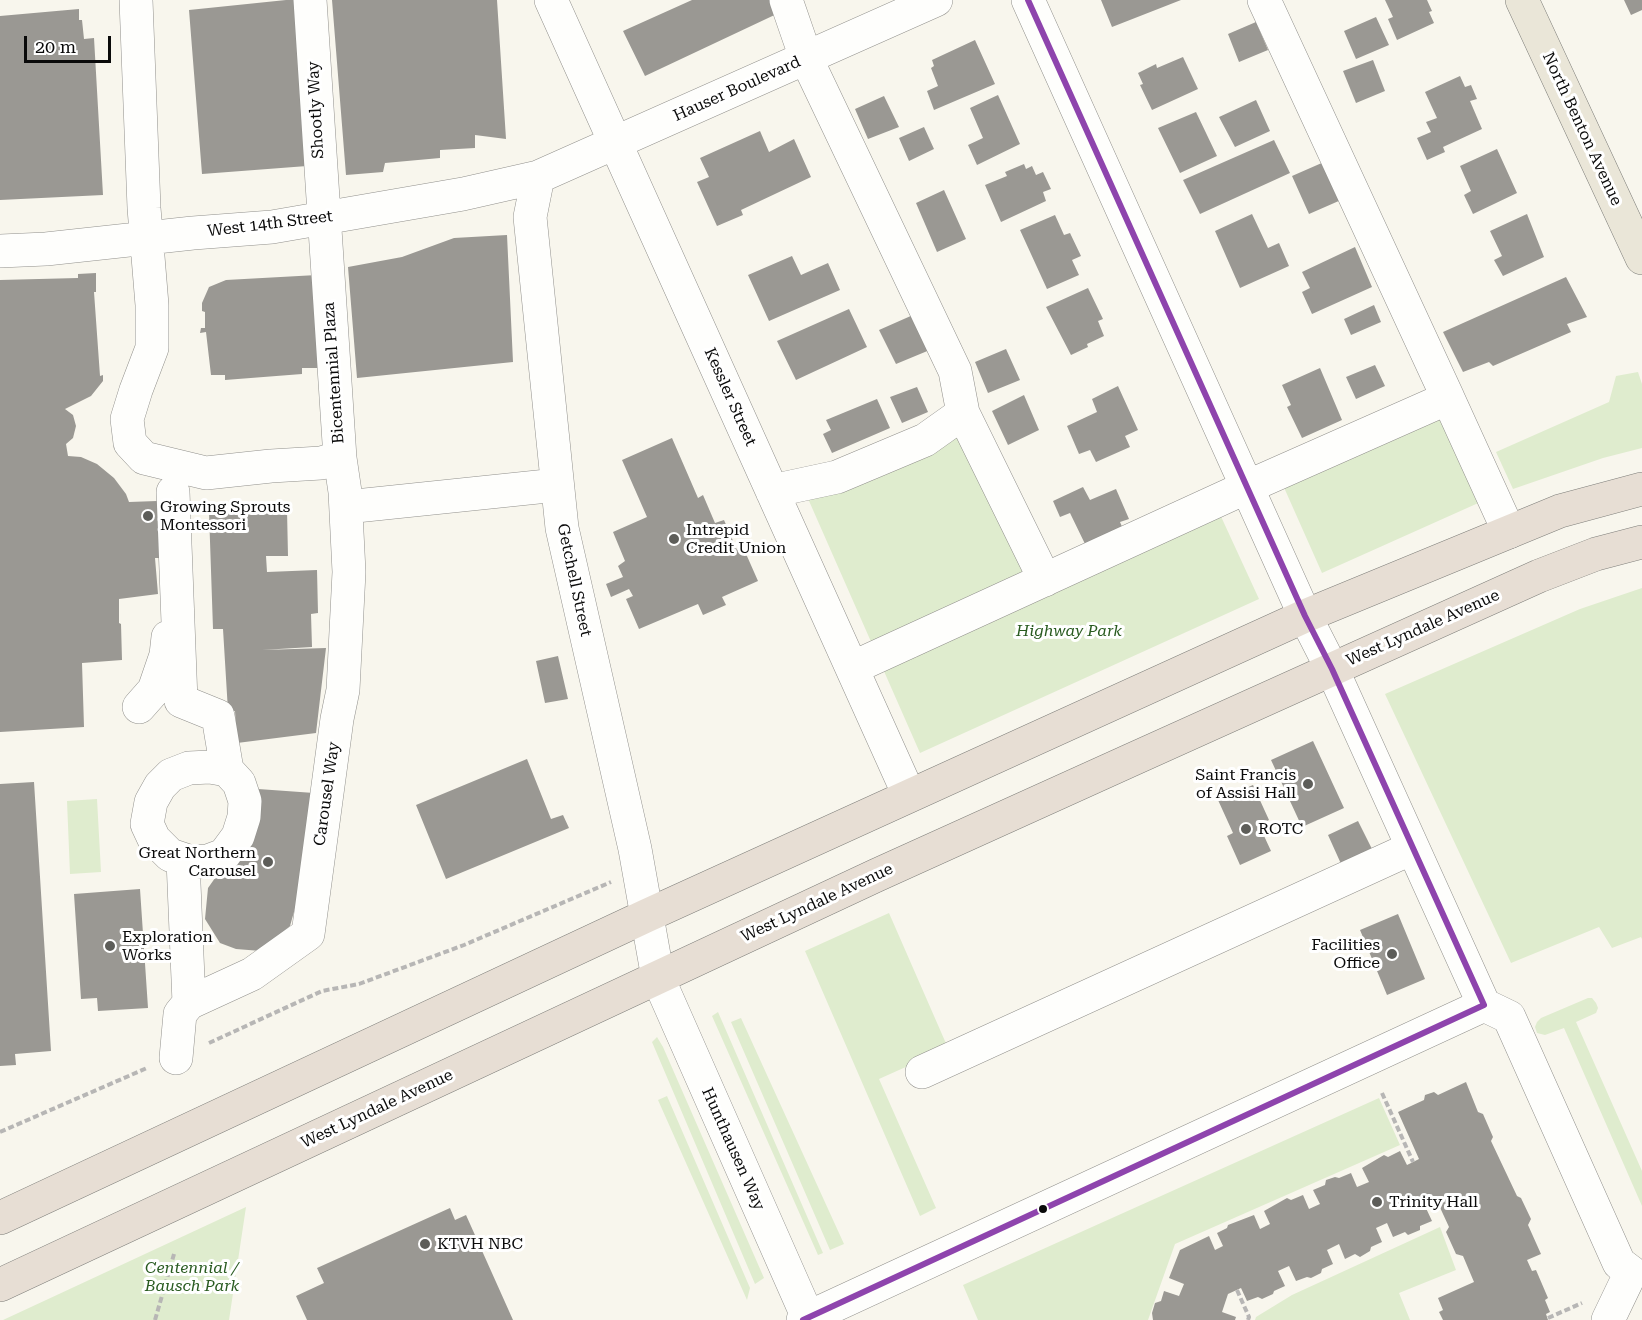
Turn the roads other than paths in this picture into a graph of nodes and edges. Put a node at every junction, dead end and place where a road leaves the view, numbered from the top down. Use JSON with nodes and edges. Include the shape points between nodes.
{"nodes":[{"id":1,"x":136,"y":0,"type":"edge"},
{"id":2,"x":310,"y":0,"type":"edge"},
{"id":3,"x":551,"y":0,"type":"edge"},
{"id":4,"x":786,"y":0,"type":"edge"},
{"id":5,"x":936,"y":0,"type":"edge"},
{"id":6,"x":1028,"y":0,"type":"edge"},
{"id":7,"x":1264,"y":0,"type":"edge"},
{"id":8,"x":1522,"y":0,"type":"edge"},
{"id":9,"x":806,"y":58,"type":"junction"},
{"id":10,"x":616,"y":144,"type":"junction"},
{"id":11,"x":538,"y":177,"type":"junction"},
{"id":12,"x":323,"y":219,"type":"junction"},
{"id":13,"x":1634,"y":222,"type":"edge"},
{"id":14,"x":146,"y":238,"type":"junction"},
{"id":15,"x":0,"y":251,"type":"edge"},
{"id":16,"x":1642,"y":258,"type":"edge"},
{"id":17,"x":1448,"y":398,"type":"junction"},
{"id":18,"x":963,"y":413,"type":"junction"},
{"id":19,"x":340,"y":458,"type":"junction"},
{"id":20,"x":557,"y":485,"type":"junction"},
{"id":21,"x":1247,"y":487,"type":"junction"},
{"id":22,"x":1642,"y":489,"type":"edge"},
{"id":23,"x":772,"y":491,"type":"junction"},
{"id":24,"x":173,"y":492,"type":"dead end"},
{"id":25,"x":346,"y":507,"type":"junction"},
{"id":26,"x":1509,"y":532,"type":"junction"},
{"id":27,"x":1642,"y":542,"type":"edge"},
{"id":28,"x":1045,"y":580,"type":"junction"},
{"id":29,"x":1305,"y":615,"type":"junction"},
{"id":30,"x":852,"y":669,"type":"junction"},
{"id":31,"x":1332,"y":669,"type":"junction"},
{"id":32,"x":226,"y":770,"type":"junction"},
{"id":33,"x":909,"y":795,"type":"junction"},
{"id":34,"x":1412,"y":848,"type":"junction"},
{"id":35,"x":183,"y":860,"type":"junction"},
{"id":36,"x":648,"y":915,"type":"junction"},
{"id":37,"x":658,"y":978,"type":"junction"},
{"id":38,"x":189,"y":1003,"type":"junction"},
{"id":39,"x":1484,"y":1005,"type":"junction"},
{"id":40,"x":176,"y":1058,"type":"road end"},
{"id":41,"x":922,"y":1072,"type":"dead end"},
{"id":42,"x":0,"y":1218,"type":"edge"},
{"id":43,"x":0,"y":1285,"type":"edge"},
{"id":44,"x":1605,"y":1315,"type":"edge"},
{"id":45,"x":806,"y":1319,"type":"edge"}],
"edges":[{"from":1,"to":14,"type":"street","name":"Bicentennial Plaza"},
{"from":2,"to":12,"type":"street","name":"Shootly Way"},
{"from":3,"to":10,"type":"street","name":"Kessler Street"},
{"from":4,"to":9,"type":"street"},
{"from":5,"to":9,"type":"street","name":"Hauser Boulevard"},
{"from":6,"to":21,"type":"street"},
{"from":7,"to":17,"type":"street"},
{"from":8,"to":13,"type":"main road","name":"North Benton Avenue"},
{"from":9,"to":10,"type":"street","name":"Hauser Boulevard"},
{"from":9,"to":18,"type":"street","via":[[955,371]]},
{"from":10,"to":11,"type":"street","name":"Hauser Boulevard"},
{"from":10,"to":23,"type":"street","name":"Kessler Street"},
{"from":11,"to":12,"type":"street","name":"West 14th Street"},
{"from":11,"to":20,"type":"street","name":"Getchell Street","via":[[530,218]]},
{"from":12,"to":14,"type":"street","name":"West 14th Street"},
{"from":12,"to":19,"type":"street","name":"Bicentennial Plaza"},
{"from":13,"to":16,"type":"main road","name":"North Benton Avenue"},
{"from":14,"to":15,"type":"street","name":"West 14th Street"},
{"from":14,"to":19,"type":"street","name":"Bicentennial Plaza","via":[[152,348],[127,419],[130,443],[144,458],[206,473]]},
{"from":17,"to":21,"type":"street"},
{"from":17,"to":26,"type":"street"},
{"from":18,"to":23,"type":"street","via":[[925,440],[837,477]]},
{"from":18,"to":28,"type":"street"},
{"from":19,"to":25,"type":"street","name":"Carousel Way"},
{"from":20,"to":25,"type":"street"},
{"from":20,"to":36,"type":"street","name":"Getchell Street","via":[[562,528]]},
{"from":21,"to":28,"type":"street"},
{"from":21,"to":29,"type":"street"},
{"from":22,"to":26,"type":"highway","via":[[1560,511]]},
{"from":23,"to":30,"type":"street","name":"Kessler Street"},
{"from":24,"to":32,"type":"street","via":[[181,701],[218,716]]},
{"from":25,"to":38,"type":"street","name":"Carousel Way","via":[[349,572],[343,690],[308,934],[252,974]]},
{"from":26,"to":29,"type":"highway"},
{"from":27,"to":31,"type":"highway","name":"West Lyndale Avenue","via":[[1596,554],[1539,576]]},
{"from":28,"to":30,"type":"street"},
{"from":29,"to":31,"type":"street"},
{"from":29,"to":33,"type":"highway"},
{"from":30,"to":33,"type":"street","name":"Kessler Street"},
{"from":31,"to":34,"type":"street"},
{"from":31,"to":37,"type":"highway","name":"West Lyndale Avenue"},
{"from":32,"to":35,"type":"street","via":[[239,783],[245,801],[238,836],[224,855],[208,861]]},
{"from":32,"to":35,"type":"street","via":[[189,768],[171,775],[151,802],[147,824],[154,838],[170,855]]},
{"from":33,"to":36,"type":"highway"},
{"from":34,"to":39,"type":"street"},
{"from":34,"to":41,"type":"street"},
{"from":35,"to":38,"type":"street"},
{"from":36,"to":37,"type":"street","name":"Getchell Street"},
{"from":36,"to":42,"type":"highway"},
{"from":37,"to":43,"type":"highway","name":"West Lyndale Avenue"},
{"from":37,"to":45,"type":"street","name":"Hunthausen Way"},
{"from":38,"to":40,"type":"street","via":[[180,1014]]},
{"from":39,"to":44,"type":"street","via":[[1509,1017],[1619,1263],[1631,1272]]},
{"from":39,"to":45,"type":"street"}]}
